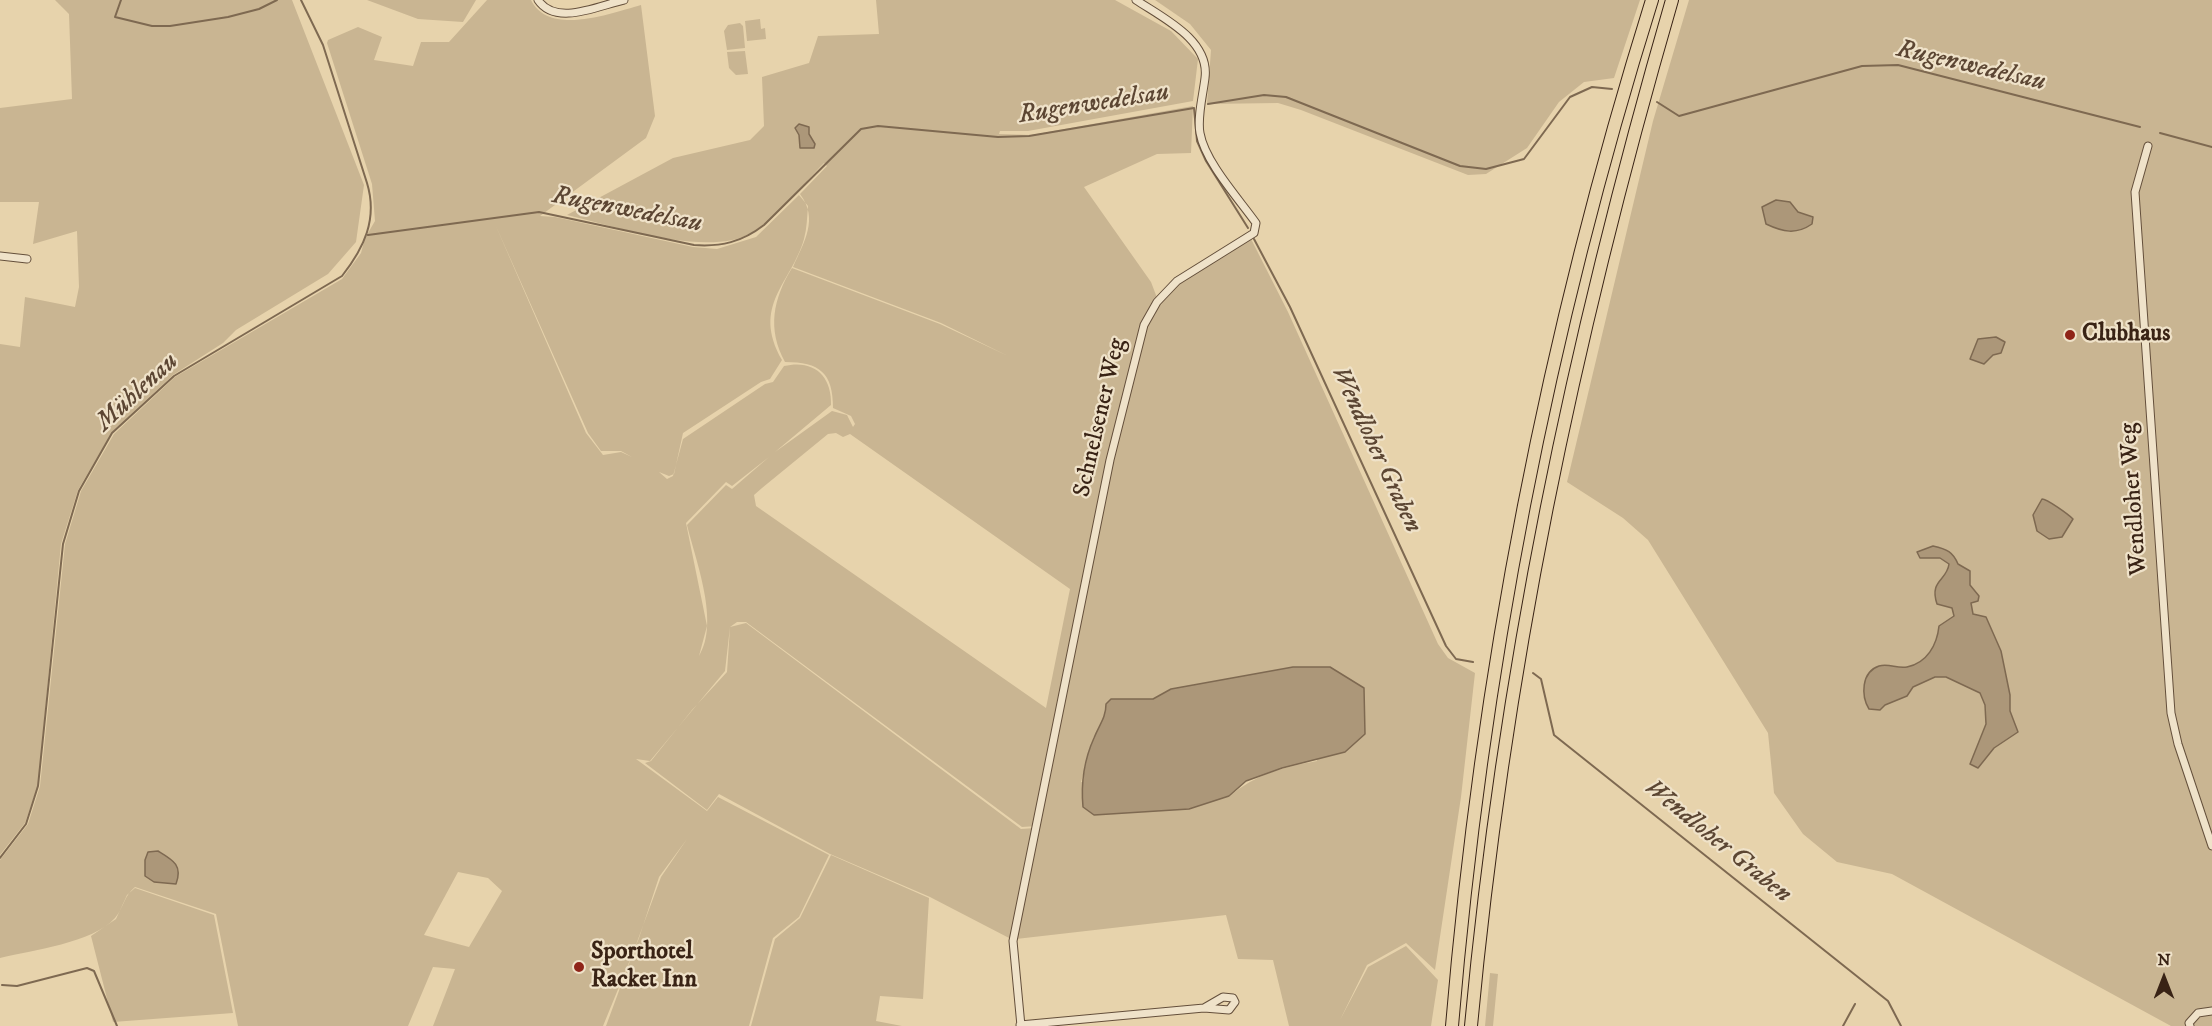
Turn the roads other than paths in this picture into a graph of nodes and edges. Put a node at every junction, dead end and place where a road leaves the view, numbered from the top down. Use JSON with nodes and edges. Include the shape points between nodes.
{"nodes":[{"id":1,"x":538,"y":0,"type":"edge"},
{"id":2,"x":624,"y":0,"type":"edge"},
{"id":3,"x":1136,"y":0,"type":"edge"},
{"id":4,"x":1652,"y":0,"type":"edge"},
{"id":5,"x":1672,"y":0,"type":"edge"},
{"id":6,"x":2148,"y":146,"type":"dead end"},
{"id":7,"x":0,"y":256,"type":"edge"},
{"id":8,"x":27,"y":259,"type":"dead end"},
{"id":9,"x":2212,"y":846,"type":"edge"},
{"id":10,"x":1204,"y":1008,"type":"dead end"},
{"id":11,"x":2212,"y":1011,"type":"edge"},
{"id":12,"x":2189,"y":1024,"type":"edge"},
{"id":13,"x":1021,"y":1025,"type":"edge"},
{"id":14,"x":1452,"y":1026,"type":"edge"},
{"id":15,"x":1471,"y":1026,"type":"edge"}],
"edges":[{"from":1,"to":2,"type":"street","via":[[554,12],[569,13]]},
{"from":3,"to":13,"type":"street","name":"Schnelsener Weg","via":[[1182,31],[1200,50],[1206,73],[1199,131],[1204,149],[1256,223],[1254,233],[1177,281],[1157,302],[1144,325],[1110,460],[1013,941]]},
{"from":4,"to":14,"type":"highway","via":[[1586,233],[1524,509],[1479,780]]},
{"from":5,"to":15,"type":"highway","via":[[1601,260],[1544,511],[1495,811]]},
{"from":6,"to":9,"type":"street","name":"Wendloher Weg","via":[[2135,192],[2171,713]]},
{"from":7,"to":8,"type":"street"},
{"from":10,"to":13,"type":"street"},
{"from":11,"to":12,"type":"street","via":[[2198,1013]]}]}
